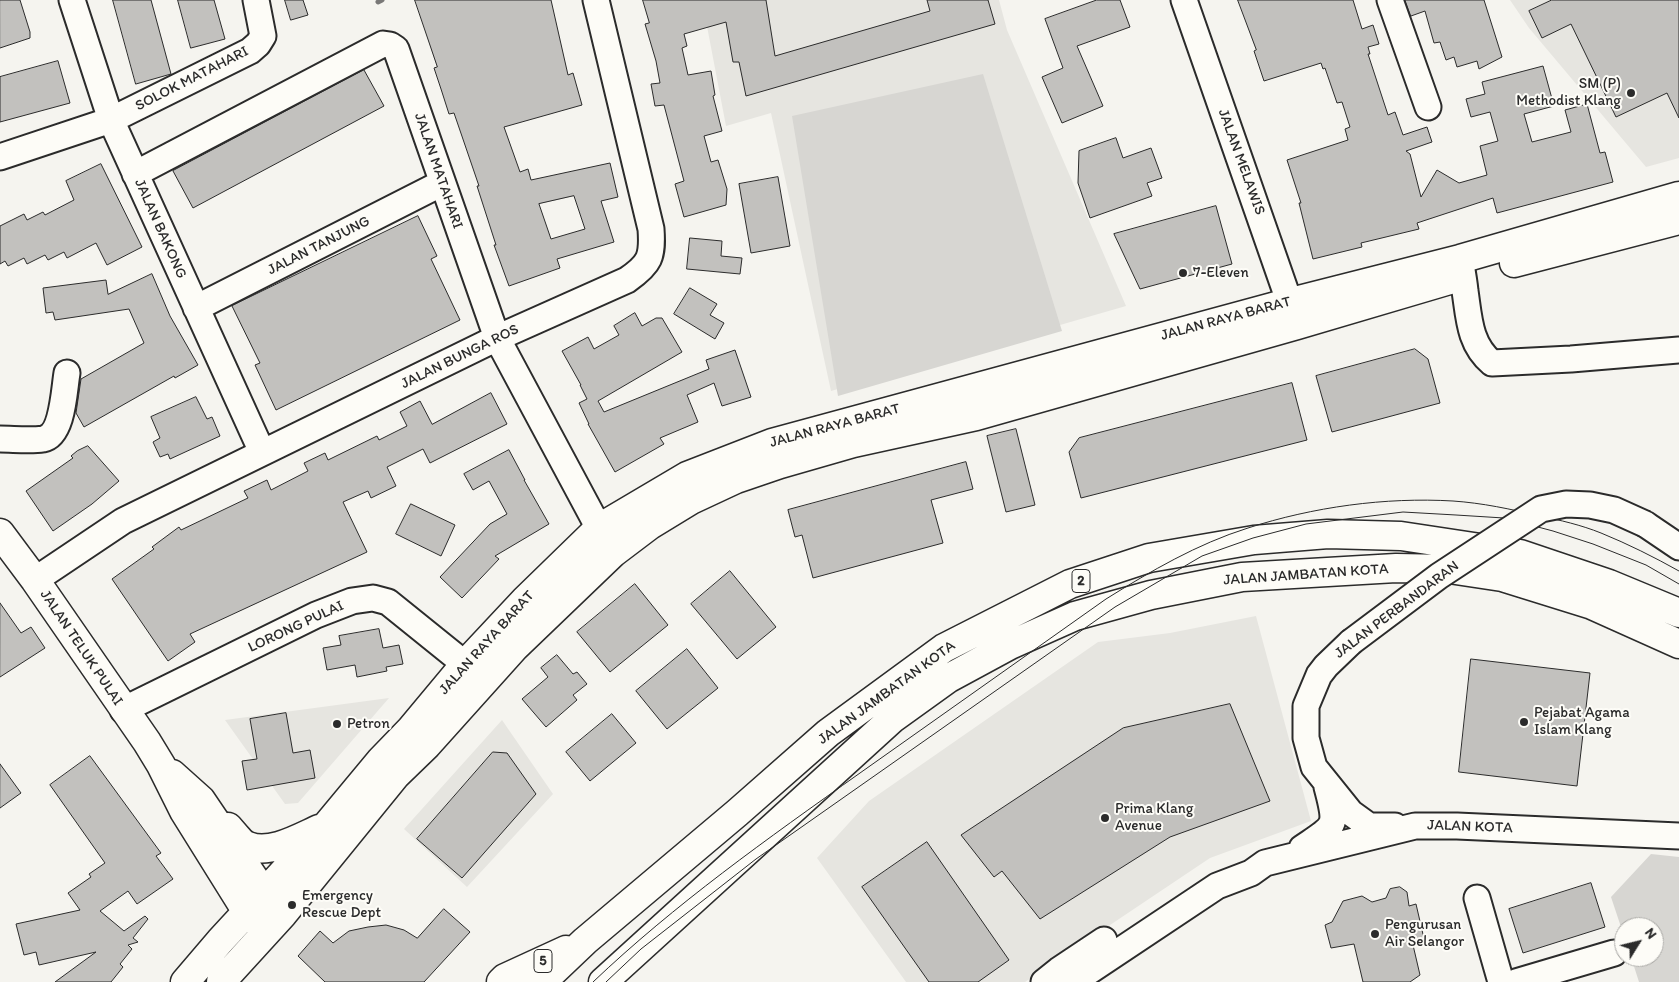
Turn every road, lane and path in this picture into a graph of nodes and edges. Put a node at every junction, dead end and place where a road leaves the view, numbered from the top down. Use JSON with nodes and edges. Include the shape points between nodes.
{"nodes":[{"id":1,"x":72,"y":0,"type":"edge"},
{"id":2,"x":256,"y":0,"type":"edge"},
{"id":3,"x":596,"y":0,"type":"edge"},
{"id":4,"x":1184,"y":0,"type":"edge"},
{"id":5,"x":1390,"y":0,"type":"edge"},
{"id":6,"x":1428,"y":107,"type":"dead end"},
{"id":7,"x":111,"y":120,"type":"junction"},
{"id":8,"x":0,"y":157,"type":"edge"},
{"id":9,"x":136,"y":174,"type":"junction"},
{"id":10,"x":442,"y":183,"type":"junction"},
{"id":11,"x":1679,"y":196,"type":"edge"},
{"id":12,"x":1679,"y":220,"type":"edge"},
{"id":13,"x":1461,"y":268,"type":"junction"},
{"id":14,"x":196,"y":308,"type":"junction"},
{"id":15,"x":1294,"y":314,"type":"junction"},
{"id":16,"x":497,"y":338,"type":"junction"},
{"id":17,"x":1679,"y":350,"type":"edge"},
{"id":18,"x":67,"y":373,"type":"dead end"},
{"id":19,"x":0,"y":439,"type":"edge"},
{"id":20,"x":262,"y":452,"type":"junction"},
{"id":21,"x":599,"y":528,"type":"junction"},
{"id":22,"x":0,"y":533,"type":"edge"},
{"id":23,"x":1679,"y":547,"type":"edge"},
{"id":24,"x":613,"y":553,"type":"junction"},
{"id":25,"x":35,"y":580,"type":"junction"},
{"id":26,"x":1679,"y":613,"type":"edge"},
{"id":27,"x":1679,"y":644,"type":"edge"},
{"id":28,"x":475,"y":672,"type":"junction"},
{"id":29,"x":123,"y":710,"type":"junction"},
{"id":30,"x":161,"y":765,"type":"junction"},
{"id":31,"x":1325,"y":782,"type":"junction"},
{"id":32,"x":201,"y":800,"type":"junction"},
{"id":33,"x":327,"y":825,"type":"junction"},
{"id":34,"x":1415,"y":826,"type":"junction"},
{"id":35,"x":1679,"y":836,"type":"edge"},
{"id":36,"x":1276,"y":860,"type":"junction"},
{"id":37,"x":1476,"y":898,"type":"dead end"},
{"id":38,"x":265,"y":913,"type":"junction"},
{"id":39,"x":585,"y":941,"type":"junction"},
{"id":40,"x":1614,"y":953,"type":"dead end"},
{"id":41,"x":610,"y":977,"type":"edge"},
{"id":42,"x":1061,"y":979,"type":"edge"},
{"id":43,"x":185,"y":982,"type":"edge"},
{"id":44,"x":221,"y":982,"type":"edge"},
{"id":45,"x":501,"y":982,"type":"edge"},
{"id":46,"x":542,"y":982,"type":"edge"},
{"id":47,"x":1501,"y":982,"type":"edge"},
{"id":48,"x":1516,"y":982,"type":"edge"}],
"edges":[{"from":1,"to":7,"type":"street","name":"JALAN BAKONG"},
{"from":2,"to":7,"type":"street","name":"SOLOK MATAHARI","via":[[263,36],[250,51]]},
{"from":3,"to":16,"type":"street","name":"JALAN BUNGA ROS","via":[[652,229],[653,248],[649,262],[627,280]]},
{"from":4,"to":15,"type":"street","name":"JALAN MELAWIS"},
{"from":5,"to":6,"type":"street"},
{"from":7,"to":8,"type":"street"},
{"from":7,"to":9,"type":"street","name":"JALAN BAKONG"},
{"from":9,"to":10,"type":"street","name":"JALAN MATAHARI","via":[[383,44],[396,49]]},
{"from":9,"to":14,"type":"street","name":"JALAN BAKONG"},
{"from":10,"to":14,"type":"street","name":"JALAN TANJUNG"},
{"from":10,"to":16,"type":"street","name":"JALAN MATAHARI"},
{"from":11,"to":13,"type":"main road","name":"JALAN RAYA BARAT"},
{"from":12,"to":13,"type":"main road","name":"JALAN RAYA BARAT"},
{"from":13,"to":15,"type":"main road","name":"JALAN RAYA BARAT"},
{"from":13,"to":17,"type":"street","via":[[1469,323],[1479,349],[1492,363]]},
{"from":14,"to":20,"type":"street","name":"JALAN BAKONG"},
{"from":15,"to":21,"type":"main road","name":"JALAN RAYA BARAT","via":[[772,443],[687,476]]},
{"from":15,"to":24,"type":"main road","name":"JALAN RAYA BARAT","via":[[976,416],[854,443],[736,479],[690,500]]},
{"from":16,"to":20,"type":"street","name":"JALAN BUNGA ROS"},
{"from":16,"to":21,"type":"street","name":"JALAN MATAHARI"},
{"from":18,"to":19,"type":"street","via":[[55,430],[44,439]]},
{"from":20,"to":25,"type":"street","name":"JALAN BUNGA ROS","via":[[123,521]]},
{"from":21,"to":24,"type":"street","name":"JALAN MATAHARI"},
{"from":21,"to":28,"type":"main road","name":"JALAN RAYA BARAT","via":[[525,600]]},
{"from":22,"to":25,"type":"main road","name":"JALAN TELUK PULAI"},
{"from":23,"to":31,"type":"street","name":"JALAN PERBANDARAN","bridge":true,"via":[[1645,524],[1614,510],[1566,504],[1541,509],[1439,576],[1351,642],[1319,676],[1306,706],[1306,738],[1314,767]]},
{"from":24,"to":28,"type":"main road","name":"JALAN RAYA BARAT","via":[[515,648]]},
{"from":25,"to":29,"type":"main road","name":"JALAN TELUK PULAI"},
{"from":26,"to":39,"type":"main road","name":"JALAN JAMBATAN KOTA","number":"2","via":[[1609,584],[1520,554],[1401,536],[1328,534],[1254,540],[1149,558],[1070,584],[944,648],[828,733]]},
{"from":27,"to":41,"type":"main road","name":"JALAN JAMBATAN KOTA","number":"2","via":[[1592,605],[1502,578],[1449,569],[1396,568],[1242,577],[1151,595],[1075,616],[1010,645],[950,678],[892,719]]},
{"from":28,"to":29,"type":"street","name":"LORONG PULAI","via":[[388,602],[373,598],[352,601],[316,615]]},
{"from":28,"to":33,"type":"main road","name":"JALAN RAYA BARAT","via":[[410,729]]},
{"from":28,"to":38,"type":"main road","name":"JALAN RAYA BARAT","via":[[428,746],[396,775]]},
{"from":29,"to":30,"type":"main road","name":"JALAN TELUK PULAI"},
{"from":30,"to":32,"type":"main road","name":"JALAN TELUK PULAI"},
{"from":30,"to":38,"type":"main road","name":"JALAN TELUK PULAI","via":[[184,811]]},
{"from":31,"to":34,"type":"street","name":"JALAN PERBANDARAN","via":[[1351,813],[1369,826]]},
{"from":31,"to":36,"type":"street","via":[[1333,811],[1333,822],[1328,830]]},
{"from":32,"to":33,"type":"main road","via":[[247,846],[278,846]]},
{"from":32,"to":38,"type":"main road","name":"JALAN TELUK PULAI"},
{"from":33,"to":38,"type":"main road","name":"JALAN RAYA BARAT"},
{"from":34,"to":35,"type":"street","name":"JALAN KOTA"},
{"from":34,"to":36,"type":"street","name":"JALAN KOTA"},
{"from":36,"to":42,"type":"street","name":"JALAN KOTA","via":[[1248,858],[1212,870]]},
{"from":37,"to":47,"type":"street"},
{"from":38,"to":43,"type":"main road","name":"JALAN RAYA BARAT"},
{"from":38,"to":44,"type":"main road","name":"JALAN RAYA BARAT"},
{"from":39,"to":45,"type":"main road","number":"5"},
{"from":39,"to":46,"type":"main road","number":"2"},
{"from":40,"to":48,"type":"street"}]}
